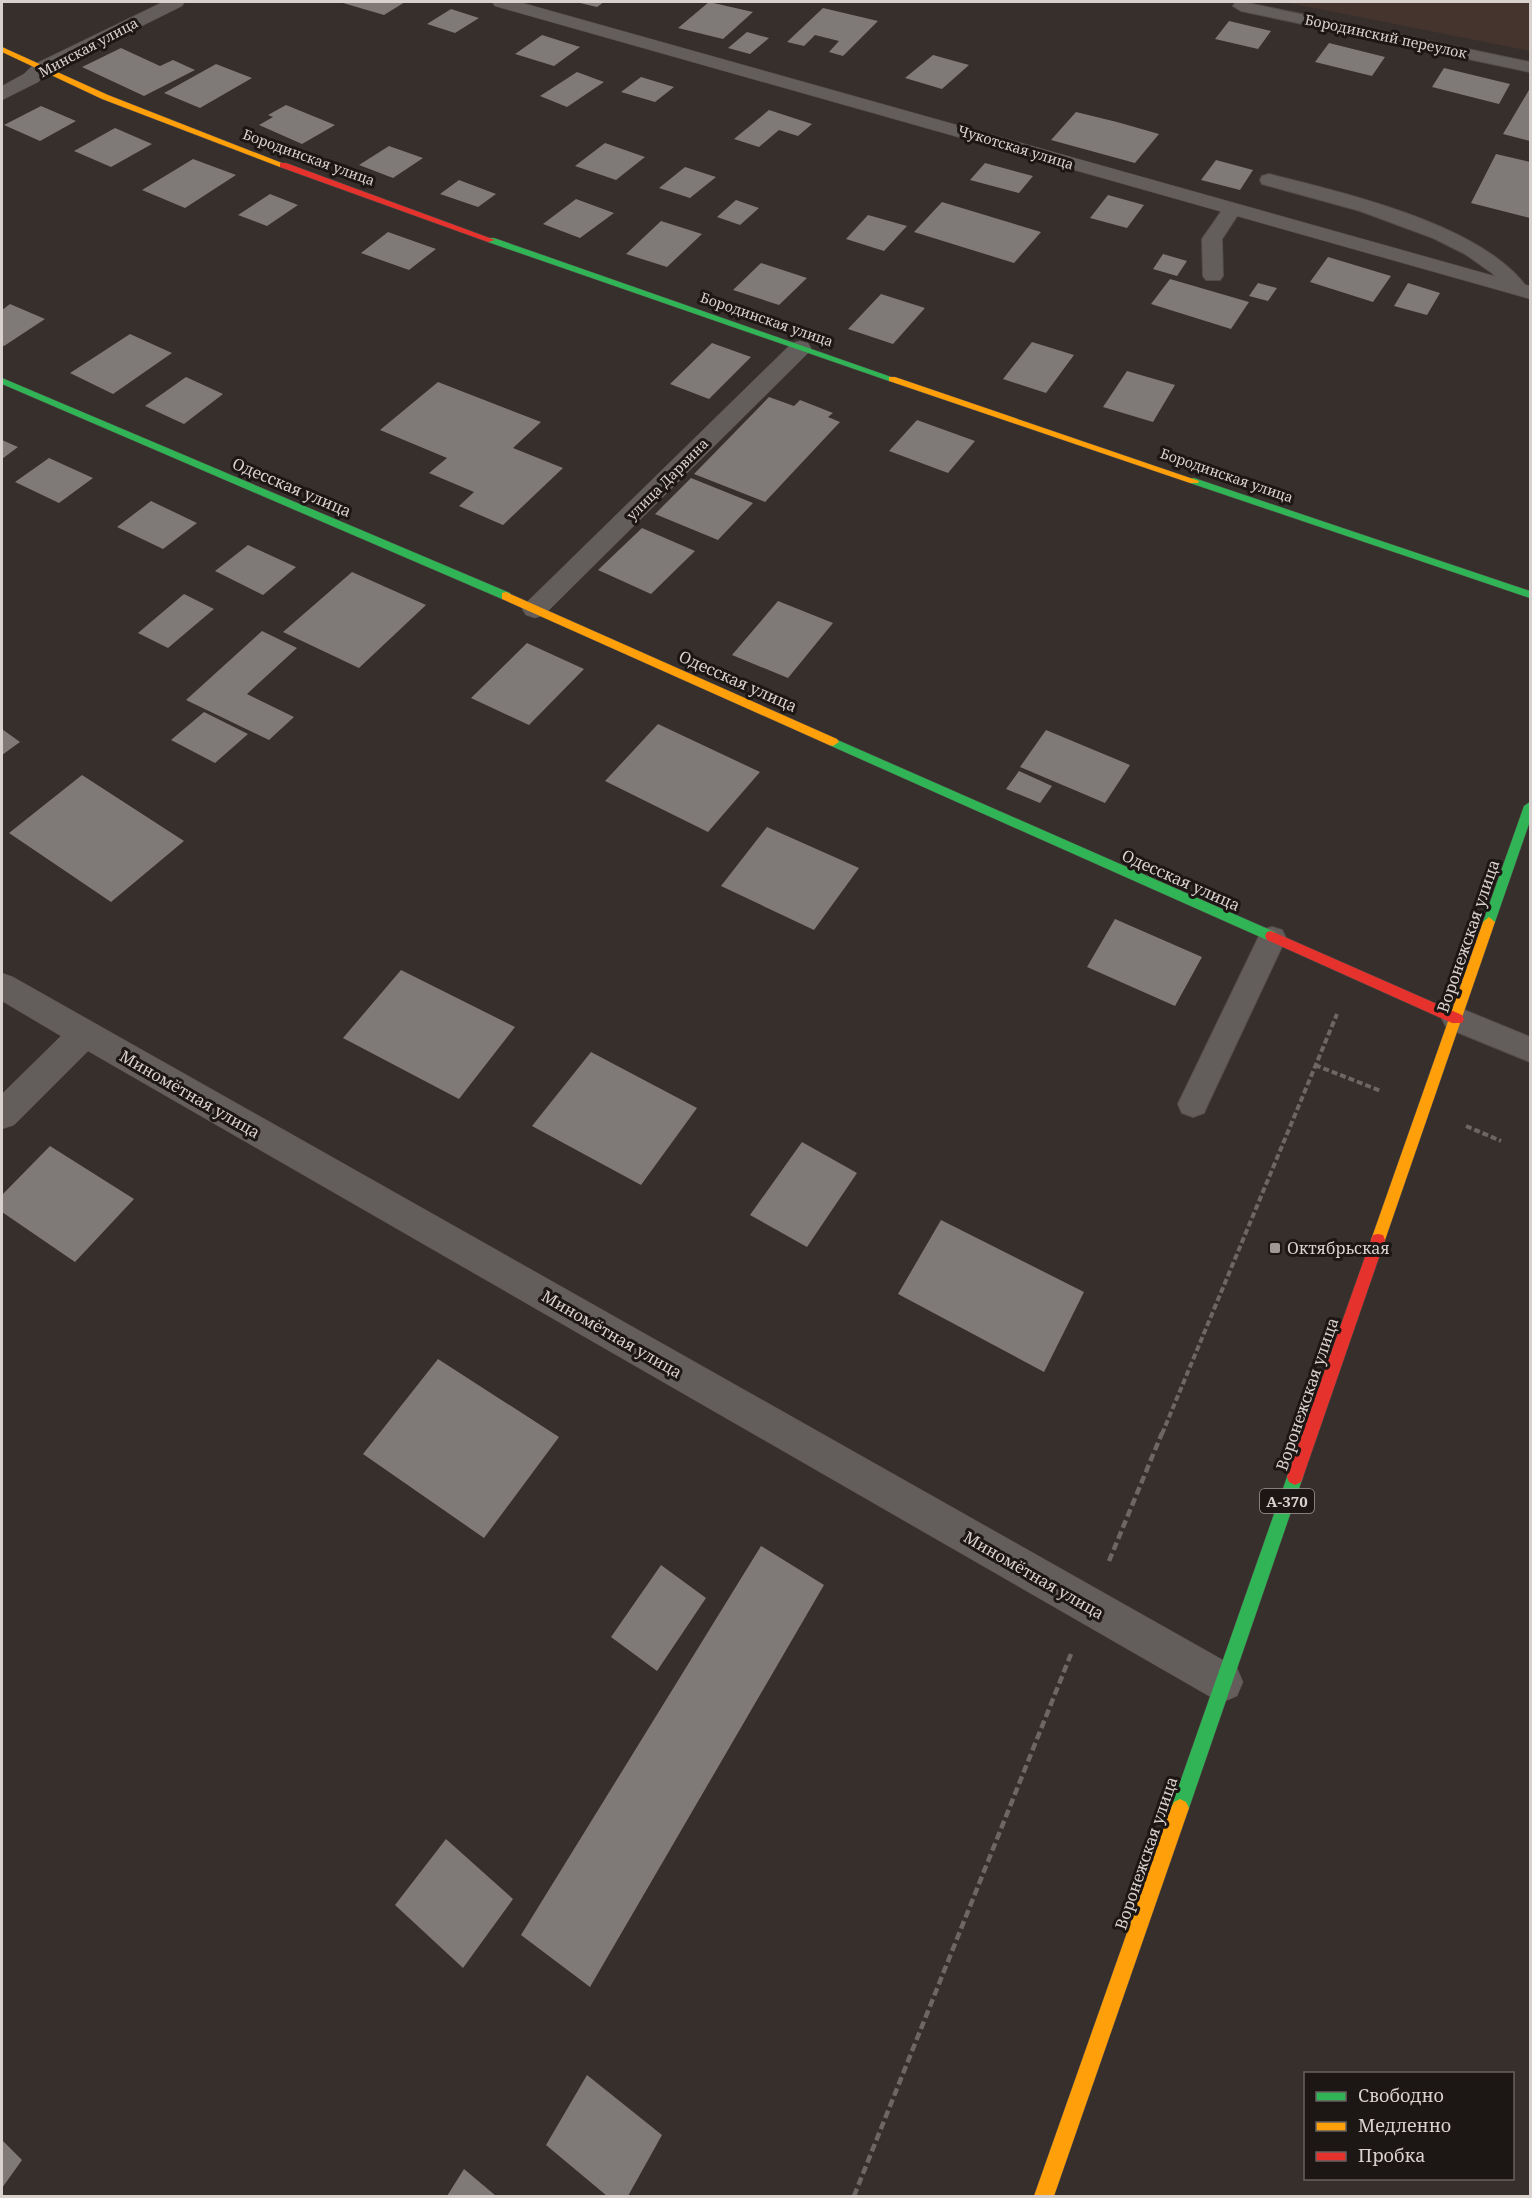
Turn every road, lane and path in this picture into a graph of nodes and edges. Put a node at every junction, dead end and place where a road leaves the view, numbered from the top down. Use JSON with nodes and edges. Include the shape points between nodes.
{"nodes":[{"id":1,"x":177,"y":2,"type":"edge"},
{"id":2,"x":501,"y":2,"type":"edge"},
{"id":3,"x":1241,"y":6,"type":"dead end"},
{"id":4,"x":2,"y":49,"type":"edge"},
{"id":5,"x":1530,"y":67,"type":"edge"},
{"id":6,"x":40,"y":69,"type":"junction"},
{"id":7,"x":2,"y":94,"type":"edge"},
{"id":8,"x":1269,"y":180,"type":"dead end"},
{"id":9,"x":1232,"y":210,"type":"junction"},
{"id":10,"x":1214,"y":276,"type":"dead end"},
{"id":11,"x":1524,"y":291,"type":"edge"},
{"id":12,"x":800,"y":348,"type":"junction"},
{"id":13,"x":2,"y":381,"type":"edge"},
{"id":14,"x":1530,"y":595,"type":"edge"},
{"id":15,"x":535,"y":609,"type":"junction"},
{"id":16,"x":1530,"y":806,"type":"edge"},
{"id":17,"x":1272,"y":938,"type":"junction"},
{"id":18,"x":2,"y":986,"type":"edge"},
{"id":19,"x":1457,"y":1019,"type":"junction"},
{"id":20,"x":84,"y":1034,"type":"junction"},
{"id":21,"x":1530,"y":1050,"type":"edge"},
{"id":22,"x":1193,"y":1104,"type":"dead end"},
{"id":23,"x":2,"y":1115,"type":"edge"},
{"id":24,"x":1223,"y":1682,"type":"junction"},
{"id":25,"x":1044,"y":2196,"type":"edge"}],
"edges":[{"from":1,"to":6,"type":"street","name":"Минская улица"},
{"from":2,"to":9,"type":"street","name":"Чукотская улица","via":[[864,102]]},
{"from":3,"to":5,"type":"lane","name":"Бородинский переулок"},
{"from":4,"to":6,"type":"main road","name":"Бородинская улица"},
{"from":6,"to":7,"type":"street","name":"Минская улица"},
{"from":6,"to":12,"type":"main road","name":"Бородинская улица","via":[[161,120]]},
{"from":8,"to":11,"type":"lane","via":[[1364,205],[1438,235],[1488,261]]},
{"from":9,"to":10,"type":"lane","via":[[1212,239]]},
{"from":9,"to":11,"type":"street","name":"Чукотская улица"},
{"from":12,"to":14,"type":"main road","name":"Бородинская улица"},
{"from":12,"to":15,"type":"street","name":"улица Дарвина"},
{"from":13,"to":15,"type":"main road","name":"Одесская улица"},
{"from":15,"to":17,"type":"main road","name":"Одесская улица"},
{"from":16,"to":19,"type":"main road","name":"Воронежская улица","number":"А-370"},
{"from":17,"to":19,"type":"main road","name":"Одесская улица"},
{"from":17,"to":22,"type":"lane"},
{"from":18,"to":20,"type":"street","name":"Миномётная улица"},
{"from":19,"to":21,"type":"lane"},
{"from":19,"to":24,"type":"main road","name":"Воронежская улица","number":"А-370"},
{"from":20,"to":23,"type":"street"},
{"from":20,"to":24,"type":"street","name":"Миномётная улица"},
{"from":24,"to":25,"type":"main road","name":"Воронежская улица","number":"А-370"}]}
